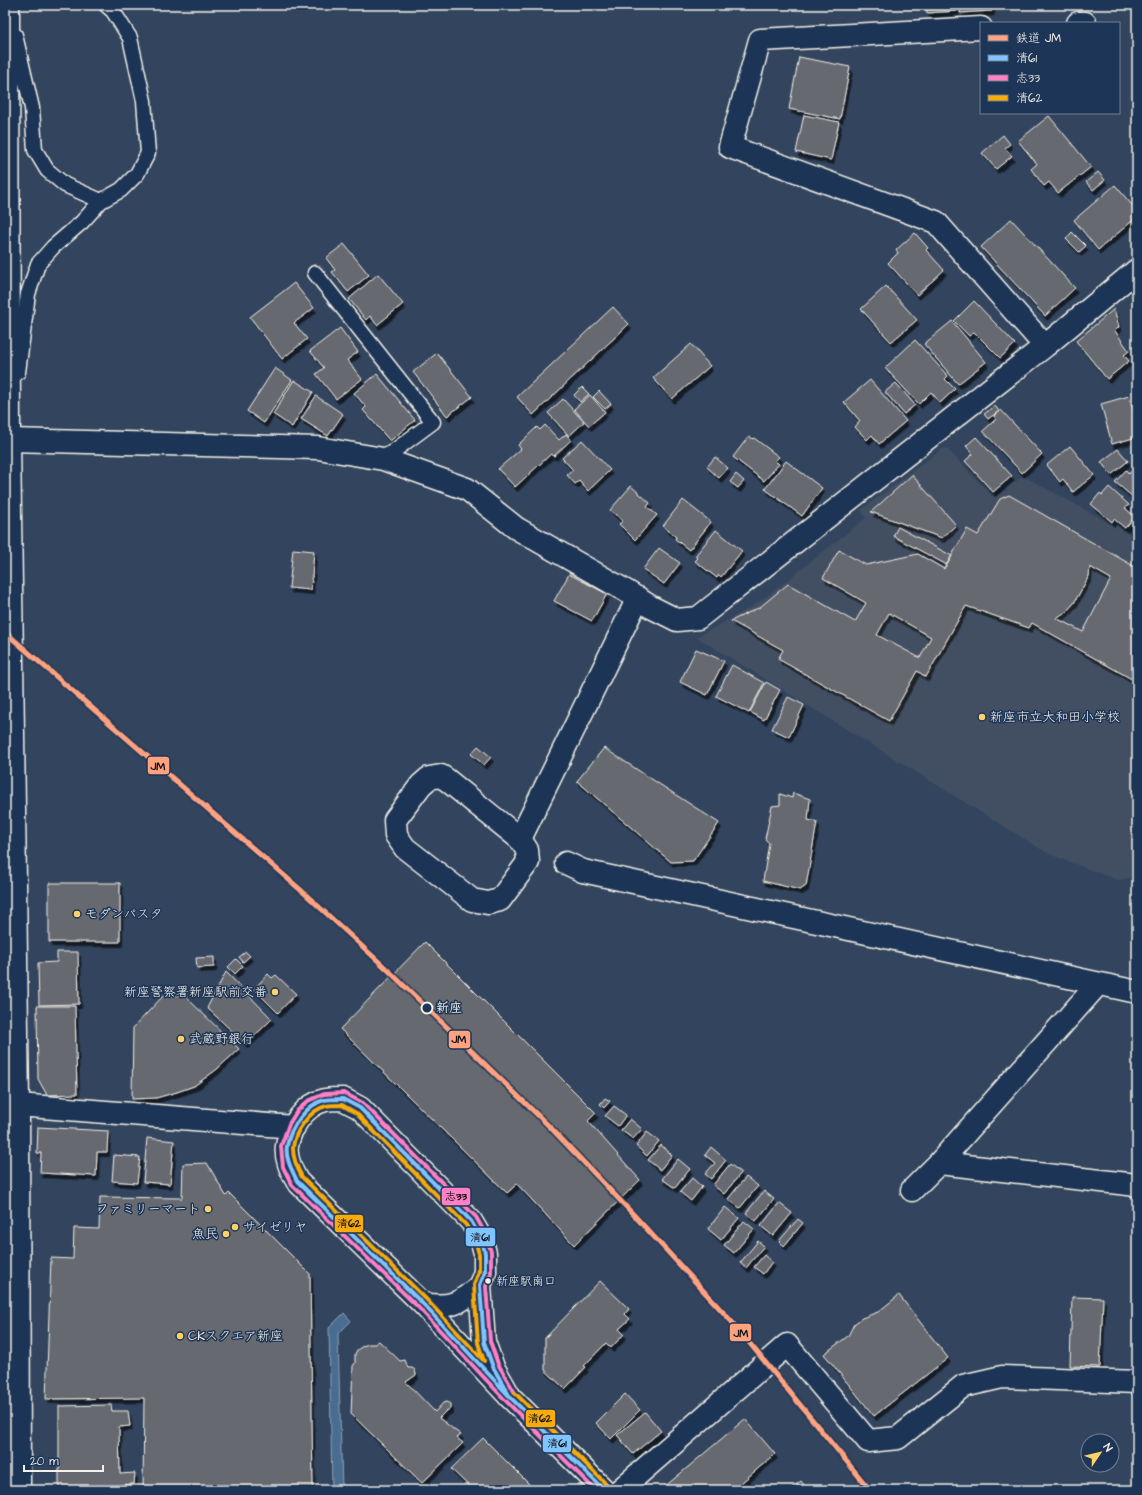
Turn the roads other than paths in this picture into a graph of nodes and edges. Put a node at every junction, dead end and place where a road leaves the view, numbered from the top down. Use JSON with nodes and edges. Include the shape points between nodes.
{"nodes":[{"id":1,"x":106,"y":5,"type":"edge"},
{"id":2,"x":8,"y":6,"type":"edge"},
{"id":3,"x":980,"y":28,"type":"edge"},
{"id":4,"x":101,"y":201,"type":"junction"},
{"id":5,"x":1137,"y":270,"type":"edge"},
{"id":6,"x":316,"y":273,"type":"dead end"},
{"id":7,"x":1045,"y":346,"type":"junction"},
{"id":8,"x":9,"y":440,"type":"junction"},
{"id":9,"x":383,"y":459,"type":"junction"},
{"id":10,"x":638,"y":598,"type":"junction"},
{"id":11,"x":520,"y":839,"type":"junction"},
{"id":12,"x":575,"y":867,"type":"dead end"},
{"id":13,"x":1098,"y":984,"type":"junction"},
{"id":14,"x":1137,"y":992,"type":"edge"},
{"id":15,"x":18,"y":1105,"type":"junction"},
{"id":16,"x":294,"y":1127,"type":"junction"},
{"id":17,"x":939,"y":1163,"type":"junction"},
{"id":18,"x":1137,"y":1185,"type":"edge"},
{"id":19,"x":912,"y":1190,"type":"dead end"},
{"id":20,"x":480,"y":1285,"type":"junction"},
{"id":21,"x":422,"y":1303,"type":"junction"},
{"id":22,"x":1137,"y":1382,"type":"edge"},
{"id":23,"x":510,"y":1397,"type":"junction"},
{"id":24,"x":19,"y":1490,"type":"edge"},
{"id":25,"x":604,"y":1490,"type":"edge"},
{"id":26,"x":620,"y":1490,"type":"edge"}],
"edges":[{"from":1,"to":4,"type":"lane","via":[[114,11],[130,38],[144,101],[148,153],[137,174],[121,190]]},
{"from":2,"to":4,"type":"lane","via":[[32,108],[35,150],[47,170],[65,185]]},
{"from":2,"to":8,"type":"main road"},
{"from":3,"to":7,"type":"main road","via":[[760,40],[730,147],[936,222]]},
{"from":4,"to":8,"type":"lane","via":[[38,264],[28,294]]},
{"from":5,"to":7,"type":"main road"},
{"from":6,"to":9,"type":"lane","via":[[433,422]]},
{"from":7,"to":10,"type":"main road","via":[[698,618],[677,620]]},
{"from":8,"to":9,"type":"main road","via":[[318,448]]},
{"from":8,"to":15,"type":"main road"},
{"from":9,"to":10,"type":"main road","via":[[467,489],[516,528]]},
{"from":10,"to":11,"type":"main road"},
{"from":11,"to":11,"type":"main road","via":[[528,850],[528,862],[500,900],[488,903],[472,900],[405,848],[396,835],[395,820],[429,778],[441,776]]},
{"from":12,"to":13,"type":"main road"},
{"from":13,"to":14,"type":"main road"},
{"from":13,"to":17,"type":"main road"},
{"from":15,"to":16,"type":"main road"},
{"from":15,"to":24,"type":"main road"},
{"from":16,"to":20,"type":"main road","via":[[311,1106],[325,1100],[343,1099],[360,1108],[471,1221],[481,1238],[485,1253],[485,1272]]},
{"from":16,"to":21,"type":"main road","via":[[287,1146],[289,1165],[297,1181]]},
{"from":17,"to":18,"type":"main road"},
{"from":17,"to":19,"type":"main road"},
{"from":20,"to":21,"type":"main road","via":[[469,1296],[453,1304],[436,1307]]},
{"from":20,"to":23,"type":"main road","via":[[484,1342],[493,1367]]},
{"from":21,"to":23,"type":"main road"},
{"from":22,"to":26,"type":"main road","via":[[1002,1377],[963,1386],[898,1438],[868,1441],[788,1345]]},
{"from":23,"to":25,"type":"main road"}]}
